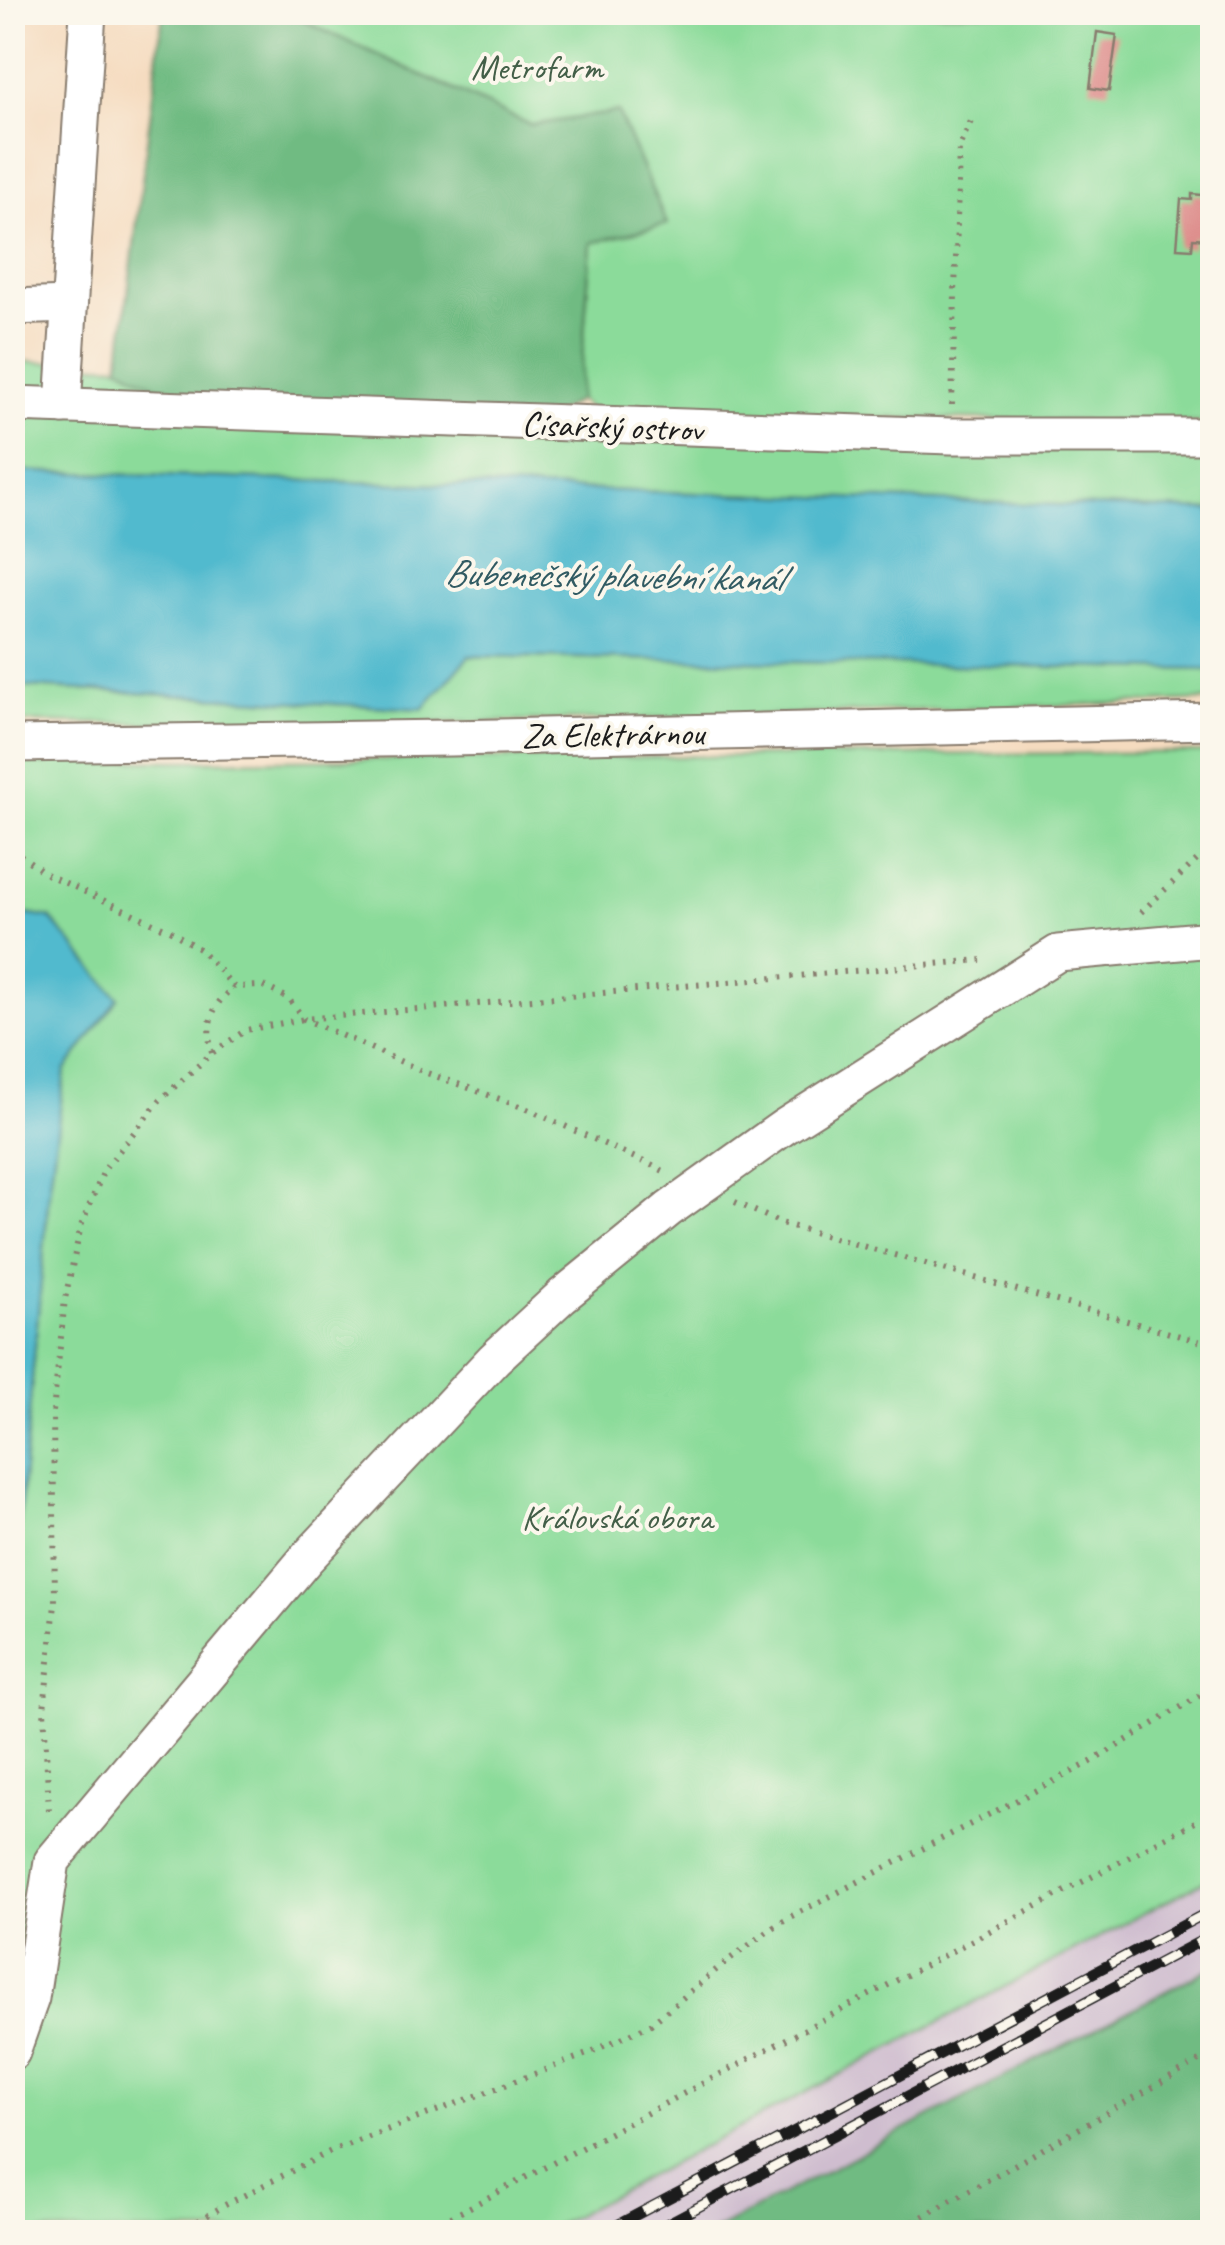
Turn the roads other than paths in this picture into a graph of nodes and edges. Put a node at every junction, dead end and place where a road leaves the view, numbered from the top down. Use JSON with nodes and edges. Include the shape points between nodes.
{"nodes":[{"id":1,"x":88,"y":12,"type":"edge"},
{"id":2,"x":69,"y":306,"type":"junction"},
{"id":3,"x":12,"y":307,"type":"edge"},
{"id":4,"x":12,"y":404,"type":"edge"},
{"id":5,"x":62,"y":406,"type":"junction"},
{"id":6,"x":1212,"y":436,"type":"edge"},
{"id":7,"x":1212,"y":720,"type":"edge"},
{"id":8,"x":12,"y":744,"type":"edge"},
{"id":9,"x":1212,"y":939,"type":"edge"},
{"id":10,"x":12,"y":2052,"type":"edge"}],
"edges":[{"from":1,"to":2,"type":"street"},
{"from":2,"to":3,"type":"street"},
{"from":2,"to":5,"type":"street"},
{"from":4,"to":5,"type":"street","name":"Císařský ostrov"},
{"from":5,"to":6,"type":"street","name":"Císařský ostrov","via":[[951,436]]},
{"from":7,"to":8,"type":"street","name":"Za Elektrárnou"},
{"from":9,"to":10,"type":"street","via":[[1058,953],[784,1127],[669,1209],[494,1359],[306,1559],[52,1861],[32,1998]]}]}
